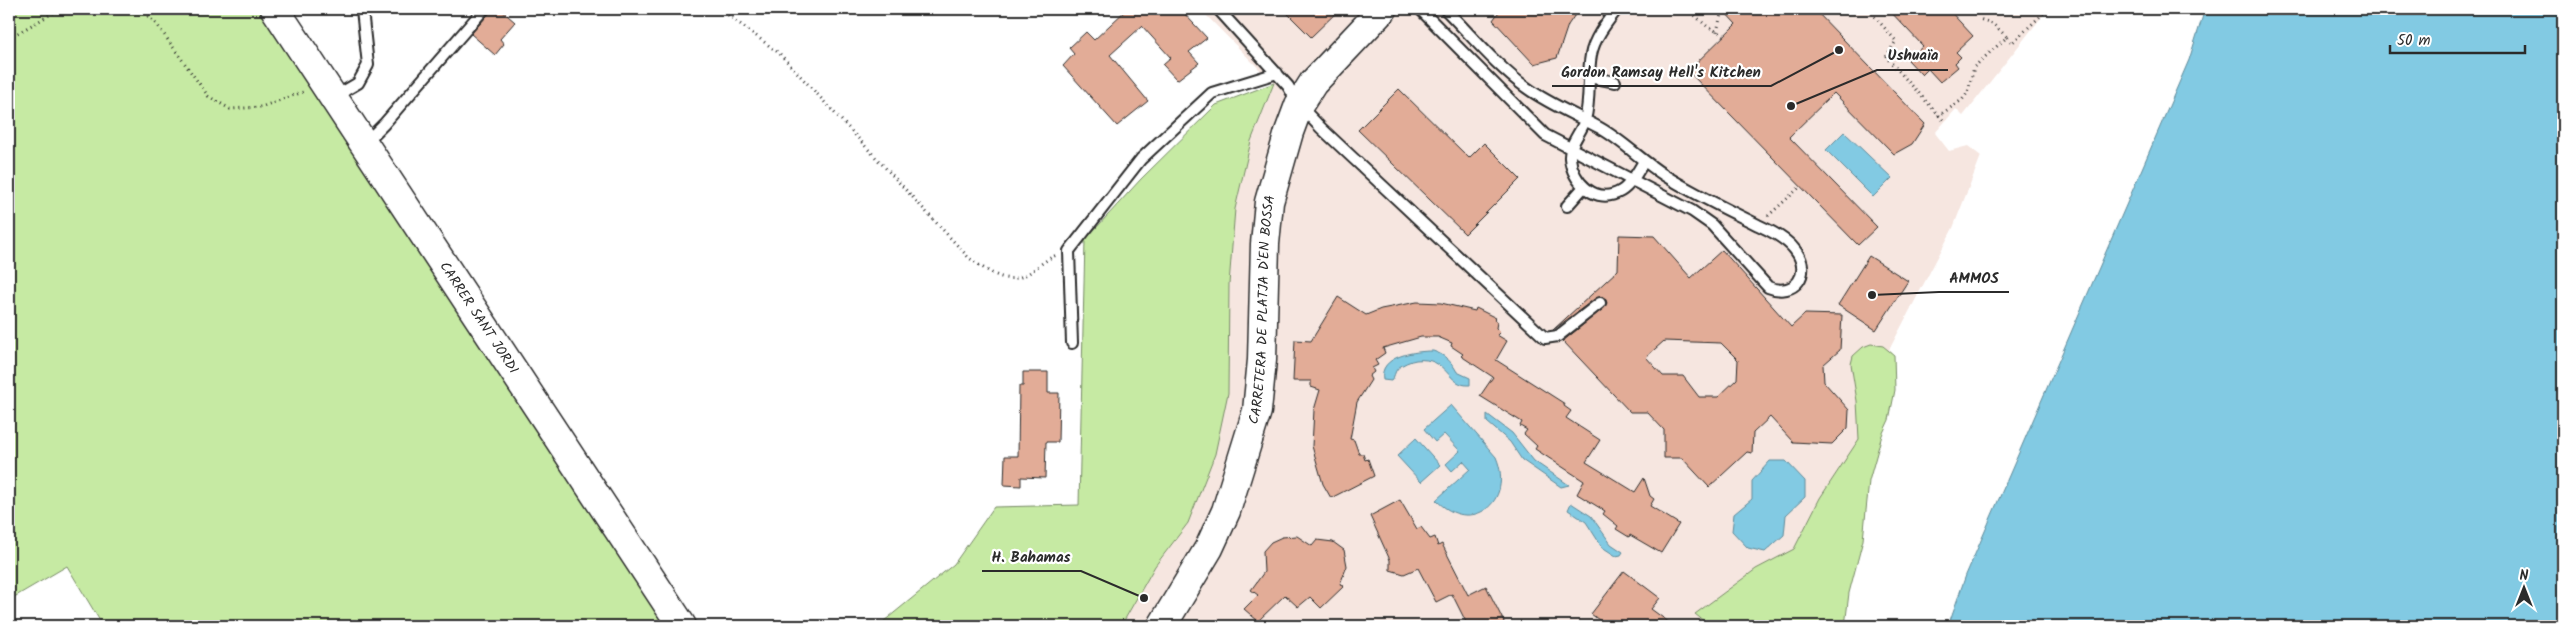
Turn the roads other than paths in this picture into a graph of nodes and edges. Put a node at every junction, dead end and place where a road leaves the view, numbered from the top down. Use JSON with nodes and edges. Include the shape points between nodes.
{"nodes":[{"id":1,"x":275,"y":9,"type":"edge"},
{"id":2,"x":484,"y":9,"type":"edge"},
{"id":3,"x":1218,"y":9,"type":"edge"},
{"id":4,"x":1383,"y":9,"type":"edge"},
{"id":5,"x":1420,"y":9,"type":"edge"},
{"id":6,"x":1446,"y":9,"type":"edge"},
{"id":7,"x":1617,"y":9,"type":"edge"},
{"id":8,"x":362,"y":10,"type":"dead end"},
{"id":9,"x":1277,"y":73,"type":"junction"},
{"id":10,"x":1589,"y":77,"type":"junction"},
{"id":11,"x":1616,"y":82,"type":"dead end"},
{"id":12,"x":329,"y":90,"type":"junction"},
{"id":13,"x":1300,"y":105,"type":"junction"},
{"id":14,"x":1585,"y":120,"type":"junction"},
{"id":15,"x":364,"y":144,"type":"junction"},
{"id":16,"x":1570,"y":150,"type":"junction"},
{"id":17,"x":1644,"y":161,"type":"junction"},
{"id":18,"x":1632,"y":180,"type":"junction"},
{"id":19,"x":1583,"y":188,"type":"junction"},
{"id":20,"x":1567,"y":206,"type":"dead end"},
{"id":21,"x":1600,"y":303,"type":"dead end"},
{"id":22,"x":1072,"y":343,"type":"dead end"},
{"id":23,"x":682,"y":626,"type":"edge"},
{"id":24,"x":1162,"y":626,"type":"edge"}],
"edges":[{"from":1,"to":12,"type":"street","name":"CARRER SANT JORDI"},
{"from":2,"to":15,"type":"lane"},
{"from":3,"to":9,"type":"lane"},
{"from":4,"to":13,"type":"street","name":"CARRETERA DE PLATJA D'EN BOSSA","via":[[1324,69]]},
{"from":5,"to":16,"type":"lane","via":[[1545,134]]},
{"from":6,"to":14,"type":"lane","via":[[1528,89]]},
{"from":7,"to":10,"type":"lane","via":[[1598,36],[1591,54]]},
{"from":8,"to":12,"type":"lane","via":[[368,65],[358,84]]},
{"from":9,"to":13,"type":"lane"},
{"from":9,"to":22,"type":"lane","via":[[1212,93],[1141,158],[1069,251]]},
{"from":10,"to":11,"type":"lane"},
{"from":10,"to":14,"type":"lane"},
{"from":12,"to":15,"type":"street","name":"CARRER SANT JORDI"},
{"from":13,"to":21,"type":"lane","via":[[1545,338],[1558,336]]},
{"from":13,"to":24,"type":"street","name":"CARRETERA DE PLATJA D'EN BOSSA","via":[[1269,202],[1257,412],[1226,511],[1209,548]]},
{"from":14,"to":16,"type":"lane"},
{"from":14,"to":17,"type":"lane","via":[[1607,132]]},
{"from":15,"to":23,"type":"street","name":"CARRER SANT JORDI"},
{"from":16,"to":18,"type":"lane"},
{"from":16,"to":19,"type":"lane","via":[[1574,174]]},
{"from":17,"to":18,"type":"lane"},
{"from":17,"to":18,"type":"lane","via":[[1758,224],[1795,249],[1802,262],[1802,276],[1790,289],[1780,292],[1768,287],[1712,225]]},
{"from":18,"to":19,"type":"lane","via":[[1621,192],[1608,195],[1593,194]]},
{"from":19,"to":20,"type":"lane"}]}
